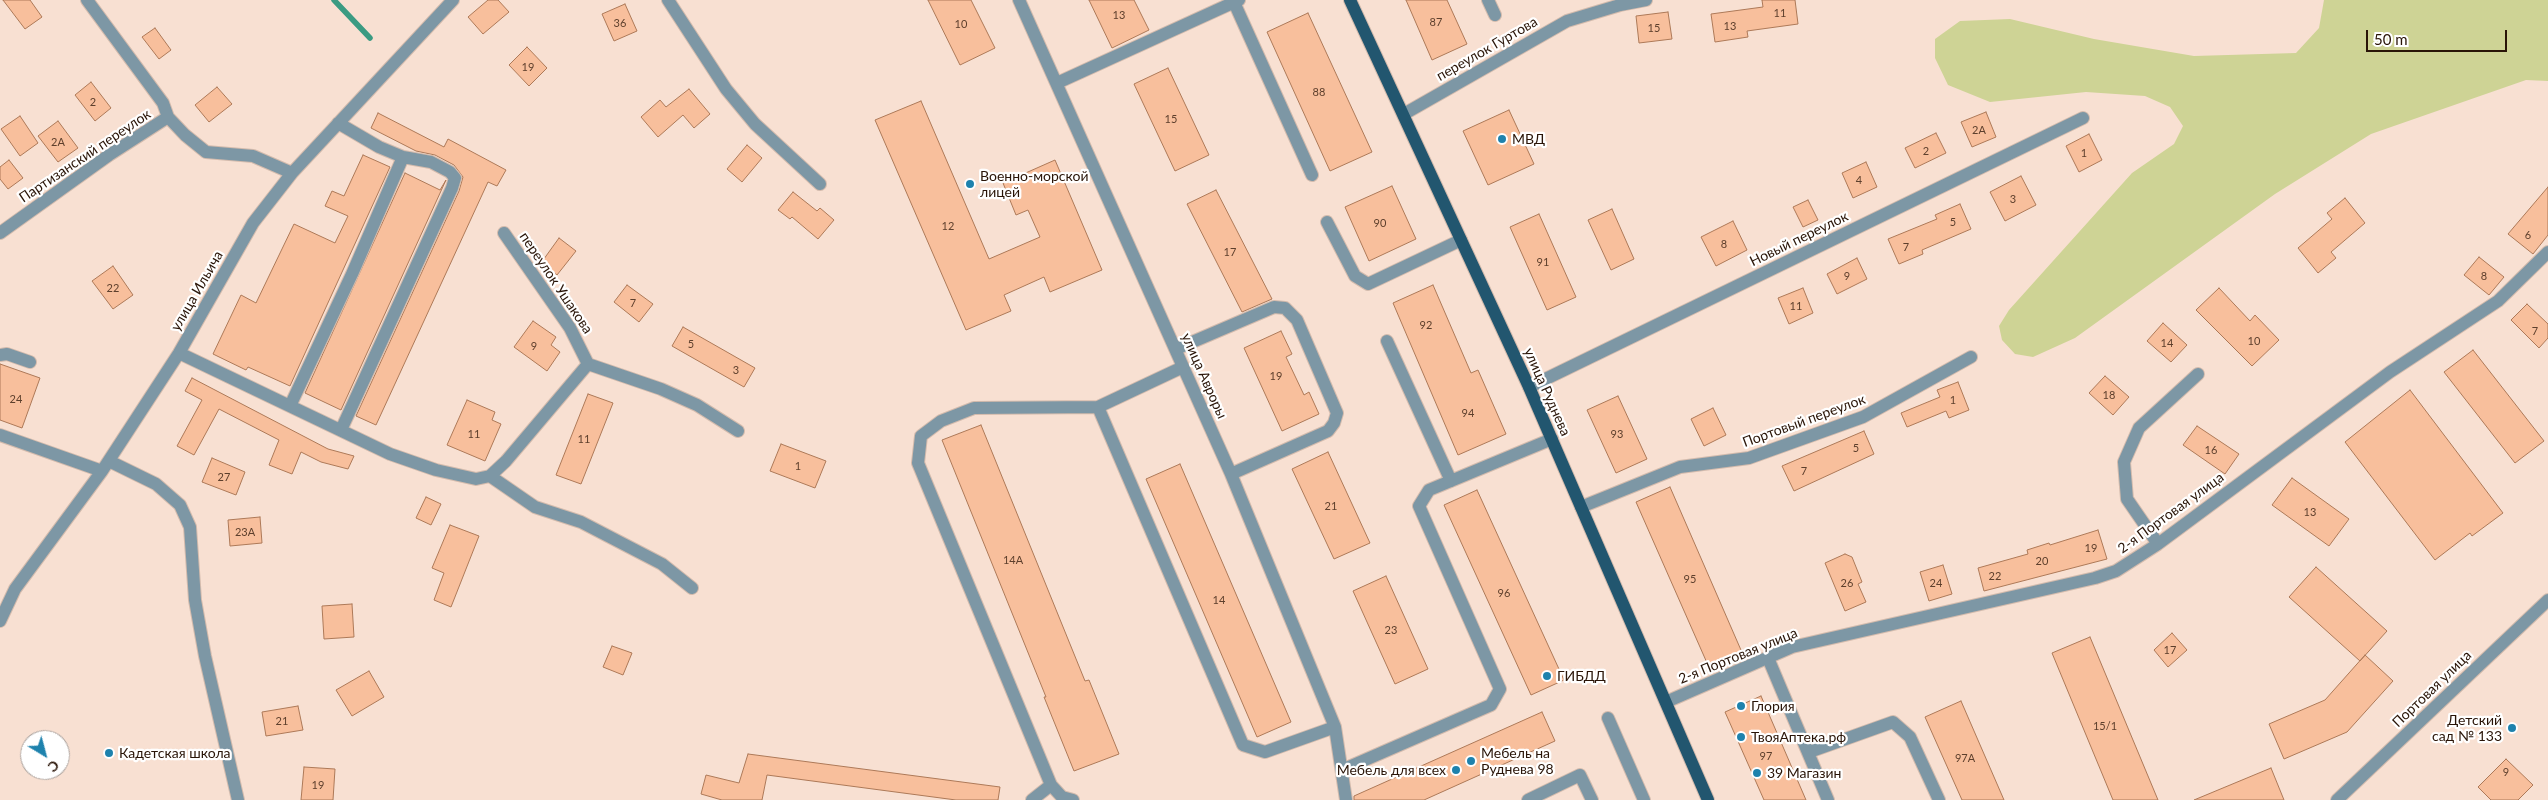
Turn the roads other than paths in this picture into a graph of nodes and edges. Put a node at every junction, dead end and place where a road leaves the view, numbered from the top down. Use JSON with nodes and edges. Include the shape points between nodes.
{"nodes":[{"id":1,"x":87,"y":0,"type":"edge"},
{"id":2,"x":453,"y":0,"type":"edge"},
{"id":3,"x":668,"y":0,"type":"edge"},
{"id":4,"x":1020,"y":0,"type":"edge"},
{"id":5,"x":1350,"y":0,"type":"edge"},
{"id":6,"x":1488,"y":0,"type":"edge"},
{"id":7,"x":1646,"y":0,"type":"edge"},
{"id":8,"x":1236,"y":1,"type":"edge"},
{"id":9,"x":1495,"y":15,"type":"dead end"},
{"id":10,"x":1056,"y":84,"type":"junction"},
{"id":11,"x":1404,"y":114,"type":"junction"},
{"id":12,"x":168,"y":117,"type":"junction"},
{"id":13,"x":2083,"y":118,"type":"dead end"},
{"id":14,"x":338,"y":123,"type":"junction"},
{"id":15,"x":403,"y":157,"type":"junction"},
{"id":16,"x":292,"y":173,"type":"junction"},
{"id":17,"x":1312,"y":175,"type":"dead end"},
{"id":18,"x":820,"y":184,"type":"dead end"},
{"id":19,"x":1327,"y":222,"type":"dead end"},
{"id":20,"x":0,"y":233,"type":"edge"},
{"id":21,"x":504,"y":234,"type":"dead end"},
{"id":22,"x":1462,"y":240,"type":"junction"},
{"id":23,"x":2548,"y":252,"type":"edge"},
{"id":24,"x":1387,"y":341,"type":"dead end"},
{"id":25,"x":1176,"y":350,"type":"junction"},
{"id":26,"x":179,"y":353,"type":"junction"},
{"id":27,"x":0,"y":355,"type":"edge"},
{"id":28,"x":1971,"y":357,"type":"dead end"},
{"id":29,"x":30,"y":362,"type":"dead end"},
{"id":30,"x":588,"y":364,"type":"junction"},
{"id":31,"x":1184,"y":367,"type":"junction"},
{"id":32,"x":2198,"y":374,"type":"dead end"},
{"id":33,"x":1529,"y":387,"type":"junction"},
{"id":34,"x":290,"y":406,"type":"junction"},
{"id":35,"x":1098,"y":407,"type":"junction"},
{"id":36,"x":341,"y":430,"type":"junction"},
{"id":37,"x":738,"y":431,"type":"dead end"},
{"id":38,"x":0,"y":435,"type":"edge"},
{"id":39,"x":1552,"y":439,"type":"junction"},
{"id":40,"x":105,"y":466,"type":"junction"},
{"id":41,"x":1232,"y":474,"type":"junction"},
{"id":42,"x":490,"y":476,"type":"junction"},
{"id":43,"x":1451,"y":481,"type":"junction"},
{"id":44,"x":1582,"y":507,"type":"junction"},
{"id":45,"x":2158,"y":544,"type":"junction"},
{"id":46,"x":692,"y":588,"type":"dead end"},
{"id":47,"x":2548,"y":600,"type":"edge"},
{"id":48,"x":0,"y":621,"type":"edge"},
{"id":49,"x":1768,"y":658,"type":"junction"},
{"id":50,"x":1666,"y":702,"type":"junction"},
{"id":51,"x":1608,"y":718,"type":"dead end"},
{"id":52,"x":1335,"y":727,"type":"junction"},
{"id":53,"x":1809,"y":752,"type":"junction"},
{"id":54,"x":1342,"y":770,"type":"junction"},
{"id":55,"x":1051,"y":785,"type":"junction"},
{"id":56,"x":238,"y":800,"type":"edge"},
{"id":57,"x":1032,"y":800,"type":"edge"},
{"id":58,"x":1073,"y":800,"type":"edge"},
{"id":59,"x":1346,"y":800,"type":"edge"},
{"id":60,"x":1528,"y":800,"type":"edge"},
{"id":61,"x":1592,"y":800,"type":"edge"},
{"id":62,"x":1644,"y":800,"type":"edge"},
{"id":63,"x":1708,"y":800,"type":"edge"},
{"id":64,"x":1828,"y":800,"type":"edge"},
{"id":65,"x":1938,"y":800,"type":"edge"},
{"id":66,"x":2337,"y":800,"type":"edge"}],
"edges":[{"from":1,"to":12,"type":"street","name":"Партизанский переулок","via":[[163,102]]},
{"from":2,"to":14,"type":"street","name":"улица Ильича"},
{"from":3,"to":18,"type":"street","via":[[699,50],[755,124]]},
{"from":4,"to":10,"type":"street","name":"улица Авроры"},
{"from":5,"to":11,"type":"main road","name":"улица Руднева"},
{"from":6,"to":9,"type":"street"},
{"from":7,"to":11,"type":"street","name":"переулок Гуртова","via":[[1567,21]]},
{"from":8,"to":10,"type":"street"},
{"from":8,"to":17,"type":"street"},
{"from":10,"to":25,"type":"street","name":"улица Авроры"},
{"from":11,"to":22,"type":"main road","name":"улица Руднева"},
{"from":12,"to":16,"type":"street","via":[[206,152],[252,156]]},
{"from":12,"to":20,"type":"street","name":"Партизанский переулок"},
{"from":13,"to":33,"type":"street","name":"Новый переулок"},
{"from":14,"to":15,"type":"street"},
{"from":14,"to":16,"type":"street","name":"улица Ильича"},
{"from":15,"to":34,"type":"street"},
{"from":15,"to":36,"type":"street","via":[[431,162],[455,178]]},
{"from":16,"to":26,"type":"street","name":"улица Ильича","via":[[253,223]]},
{"from":19,"to":22,"type":"street","via":[[1355,276],[1368,284]]},
{"from":21,"to":30,"type":"street","name":"переулок Ушакова","via":[[570,328]]},
{"from":22,"to":33,"type":"main road","name":"улица Руднева"},
{"from":23,"to":45,"type":"street","name":"2-я Портовая улица","via":[[2498,301],[2390,372]]},
{"from":24,"to":43,"type":"street"},
{"from":25,"to":31,"type":"street","name":"улица Авроры"},
{"from":25,"to":41,"type":"street","via":[[1274,307],[1285,308],[1298,320],[1337,414],[1334,423],[1328,431]]},
{"from":26,"to":34,"type":"street"},
{"from":26,"to":40,"type":"street","name":"улица Ильича"},
{"from":27,"to":29,"type":"street","via":[[7,354]]},
{"from":28,"to":44,"type":"street","name":"Портовый переулок","via":[[1863,417],[1749,458],[1680,467]]},
{"from":30,"to":37,"type":"street","via":[[697,405]]},
{"from":30,"to":42,"type":"street"},
{"from":31,"to":35,"type":"street"},
{"from":31,"to":41,"type":"street","name":"улица Авроры"},
{"from":32,"to":45,"type":"street","via":[[2139,428],[2124,462],[2127,499]]},
{"from":33,"to":39,"type":"main road","name":"улица Руднева"},
{"from":34,"to":36,"type":"street"},
{"from":35,"to":52,"type":"street","via":[[1243,745],[1265,752]]},
{"from":35,"to":55,"type":"street","via":[[974,408],[941,421],[921,436],[918,463]]},
{"from":36,"to":42,"type":"street","via":[[390,454],[436,470],[476,479]]},
{"from":38,"to":40,"type":"street"},
{"from":39,"to":43,"type":"street"},
{"from":39,"to":44,"type":"main road","name":"улица Руднева"},
{"from":40,"to":48,"type":"street","name":"улица Ильича","via":[[15,589]]},
{"from":40,"to":56,"type":"street","via":[[156,484],[180,504],[190,527],[196,610]]},
{"from":41,"to":52,"type":"street","name":"улица Авроры"},
{"from":42,"to":46,"type":"street","via":[[535,507],[581,522],[662,564]]},
{"from":43,"to":54,"type":"street","via":[[1429,490],[1419,506],[1500,688],[1491,705]]},
{"from":44,"to":50,"type":"main road","name":"улица Руднева"},
{"from":45,"to":49,"type":"street","name":"2-я Портовая улица","via":[[2116,571],[2095,578],[1792,648]]},
{"from":47,"to":66,"type":"street","name":"Портовая улица"},
{"from":49,"to":50,"type":"street","name":"2-я Портовая улица"},
{"from":49,"to":53,"type":"street"},
{"from":50,"to":63,"type":"main road","name":"улица Руднева"},
{"from":51,"to":62,"type":"street"},
{"from":52,"to":54,"type":"street","name":"улица Авроры"},
{"from":53,"to":64,"type":"street"},
{"from":53,"to":65,"type":"street","via":[[1893,722],[1910,737]]},
{"from":54,"to":59,"type":"street","name":"улица Авроры"},
{"from":55,"to":57,"type":"street"},
{"from":55,"to":58,"type":"street","via":[[1062,797]]},
{"from":60,"to":61,"type":"street","via":[[1580,775]]}]}
